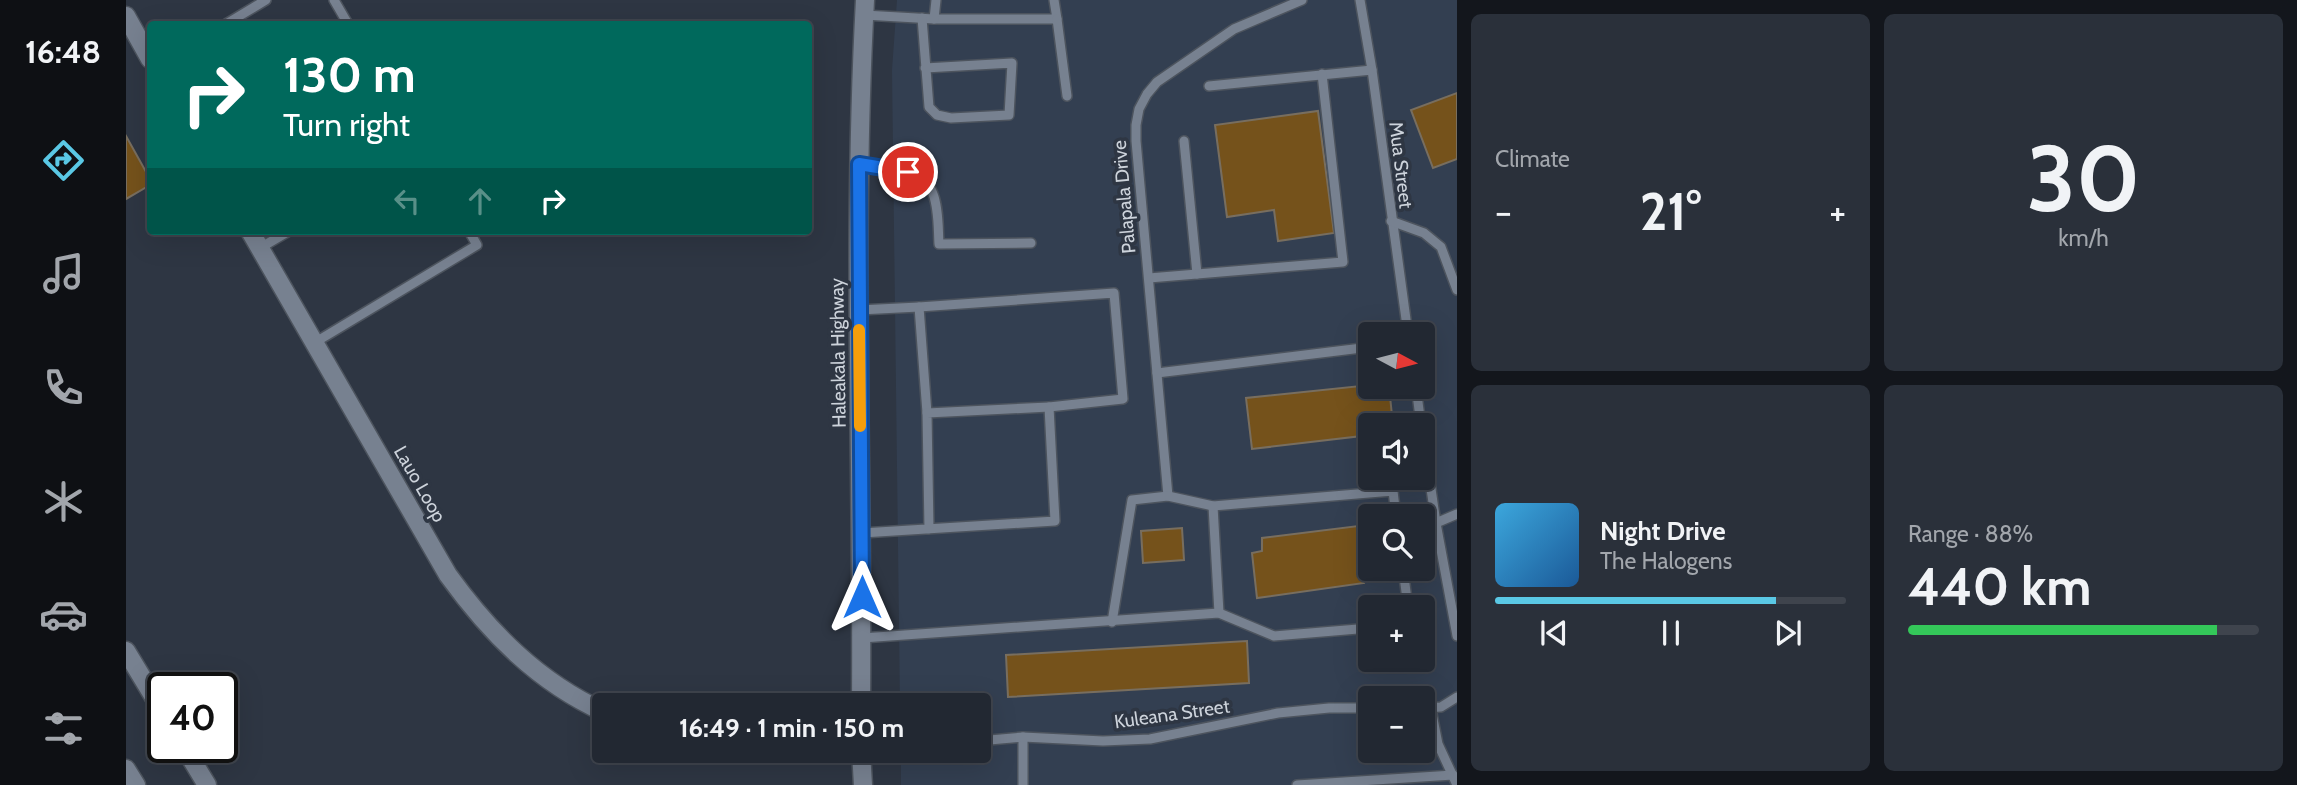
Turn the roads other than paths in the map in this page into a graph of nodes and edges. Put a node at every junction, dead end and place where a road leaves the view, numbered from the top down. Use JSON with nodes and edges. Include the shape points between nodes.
{"nodes":[{"id":1,"x":266,"y":0,"type":"edge"},
{"id":2,"x":334,"y":0,"type":"edge"},
{"id":3,"x":936,"y":0,"type":"edge"},
{"id":4,"x":1054,"y":0,"type":"edge"},
{"id":5,"x":1302,"y":0,"type":"edge"},
{"id":6,"x":1360,"y":0,"type":"edge"},
{"id":7,"x":865,"y":8,"type":"edge"},
{"id":8,"x":126,"y":16,"type":"edge"},
{"id":9,"x":922,"y":18,"type":"junction"},
{"id":10,"x":934,"y":19,"type":"junction"},
{"id":11,"x":1057,"y":19,"type":"junction"},
{"id":12,"x":231,"y":21,"type":"edge"},
{"id":13,"x":346,"y":21,"type":"edge"},
{"id":14,"x":147,"y":54,"type":"edge"},
{"id":15,"x":925,"y":68,"type":"junction"},
{"id":16,"x":1371,"y":69,"type":"junction"},
{"id":17,"x":1322,"y":74,"type":"junction"},
{"id":18,"x":1209,"y":86,"type":"dead end"},
{"id":19,"x":1067,"y":96,"type":"dead end"},
{"id":20,"x":1184,"y":141,"type":"dead end"},
{"id":21,"x":859,"y":164,"type":"junction"},
{"id":22,"x":1391,"y":221,"type":"junction"},
{"id":23,"x":252,"y":235,"type":"edge"},
{"id":24,"x":282,"y":235,"type":"edge"},
{"id":25,"x":472,"y":235,"type":"edge"},
{"id":26,"x":1031,"y":243,"type":"dead end"},
{"id":27,"x":260,"y":248,"type":"junction"},
{"id":28,"x":1197,"y":274,"type":"junction"},
{"id":29,"x":1149,"y":278,"type":"junction"},
{"id":30,"x":1457,"y":290,"type":"edge"},
{"id":31,"x":919,"y":307,"type":"junction"},
{"id":32,"x":859,"y":310,"type":"junction"},
{"id":33,"x":1406,"y":322,"type":"edge"},
{"id":34,"x":314,"y":343,"type":"junction"},
{"id":35,"x":1358,"y":348,"type":"edge"},
{"id":36,"x":1157,"y":373,"type":"junction"},
{"id":37,"x":1049,"y":407,"type":"junction"},
{"id":38,"x":927,"y":413,"type":"junction"},
{"id":39,"x":1431,"y":490,"type":"edge"},
{"id":40,"x":1168,"y":496,"type":"junction"},
{"id":41,"x":1395,"y":504,"type":"edge"},
{"id":42,"x":1213,"y":506,"type":"junction"},
{"id":43,"x":1457,"y":514,"type":"edge"},
{"id":44,"x":1436,"y":523,"type":"junction"},
{"id":45,"x":929,"y":529,"type":"junction"},
{"id":46,"x":862,"y":533,"type":"junction"},
{"id":47,"x":1219,"y":613,"type":"junction"},
{"id":48,"x":1112,"y":622,"type":"junction"},
{"id":49,"x":1358,"y":629,"type":"edge"},
{"id":50,"x":1457,"y":636,"type":"edge"},
{"id":51,"x":862,"y":638,"type":"junction"},
{"id":52,"x":126,"y":651,"type":"edge"},
{"id":53,"x":147,"y":686,"type":"edge"},
{"id":54,"x":861,"y":693,"type":"edge"},
{"id":55,"x":1457,"y":697,"type":"edge"},
{"id":56,"x":592,"y":706,"type":"edge"},
{"id":57,"x":1435,"y":707,"type":"edge"},
{"id":58,"x":1358,"y":708,"type":"edge"},
{"id":59,"x":1435,"y":734,"type":"edge"},
{"id":60,"x":1023,"y":737,"type":"junction"},
{"id":61,"x":991,"y":740,"type":"edge"},
{"id":62,"x":194,"y":763,"type":"edge"},
{"id":63,"x":862,"y":763,"type":"edge"},
{"id":64,"x":126,"y":769,"type":"edge"},
{"id":65,"x":1455,"y":780,"type":"edge"},
{"id":66,"x":136,"y":785,"type":"edge"},
{"id":67,"x":207,"y":785,"type":"edge"},
{"id":68,"x":863,"y":785,"type":"edge"},
{"id":69,"x":1023,"y":785,"type":"edge"},
{"id":70,"x":1297,"y":785,"type":"edge"},
{"id":71,"x":1312,"y":785,"type":"edge"}],
"edges":[{"from":1,"to":12,"type":"lane"},
{"from":2,"to":13,"type":"lane"},
{"from":3,"to":10,"type":"lane"},
{"from":4,"to":11,"type":"lane"},
{"from":5,"to":29,"type":"lane","name":"Palapala Drive","via":[[1234,30],[1157,82],[1143,101],[1136,133]]},
{"from":6,"to":16,"type":"lane","name":"Mua Street"},
{"from":7,"to":9,"type":"lane"},
{"from":7,"to":21,"type":"street","name":"Haleakala Highway"},
{"from":8,"to":14,"type":"street"},
{"from":9,"to":10,"type":"lane"},
{"from":9,"to":15,"type":"lane"},
{"from":10,"to":11,"type":"lane"},
{"from":11,"to":19,"type":"lane"},
{"from":15,"to":15,"type":"lane","via":[[929,107],[937,115],[1009,115],[1012,63]]},
{"from":16,"to":17,"type":"lane"},
{"from":16,"to":22,"type":"lane","name":"Mua Street"},
{"from":17,"to":18,"type":"lane"},
{"from":17,"to":28,"type":"lane","via":[[1343,262]]},
{"from":20,"to":28,"type":"lane"},
{"from":21,"to":26,"type":"lane","via":[[908,172],[923,180],[933,193],[939,244]]},
{"from":21,"to":32,"type":"street","name":"Haleakala Highway"},
{"from":22,"to":30,"type":"lane","via":[[1424,233],[1441,247]]},
{"from":22,"to":33,"type":"lane","name":"Mua Street"},
{"from":23,"to":27,"type":"street","name":"Lauo Loop"},
{"from":24,"to":27,"type":"lane"},
{"from":25,"to":34,"type":"lane","via":[[477,245]]},
{"from":27,"to":34,"type":"street","name":"Lauo Loop"},
{"from":28,"to":29,"type":"lane"},
{"from":29,"to":36,"type":"lane","name":"Palapala Drive"},
{"from":31,"to":32,"type":"lane"},
{"from":31,"to":37,"type":"lane","via":[[1114,293],[1123,399]]},
{"from":31,"to":38,"type":"lane"},
{"from":32,"to":46,"type":"street","name":"Haleakala Highway"},
{"from":34,"to":56,"type":"street","name":"Lauo Loop","via":[[472,609],[531,667]]},
{"from":35,"to":36,"type":"lane"},
{"from":36,"to":40,"type":"lane","name":"Palapala Drive"},
{"from":37,"to":38,"type":"lane"},
{"from":37,"to":45,"type":"lane","via":[[1055,521]]},
{"from":38,"to":45,"type":"lane"},
{"from":39,"to":44,"type":"lane"},
{"from":40,"to":42,"type":"lane"},
{"from":40,"to":48,"type":"lane","via":[[1132,500]]},
{"from":41,"to":42,"type":"lane","via":[[1393,491]]},
{"from":42,"to":47,"type":"lane"},
{"from":43,"to":44,"type":"lane"},
{"from":44,"to":50,"type":"lane"},
{"from":45,"to":46,"type":"lane"},
{"from":46,"to":51,"type":"street","name":"Haleakala Highway"},
{"from":47,"to":48,"type":"lane"},
{"from":47,"to":49,"type":"lane","via":[[1274,636]]},
{"from":48,"to":51,"type":"lane"},
{"from":51,"to":54,"type":"street","name":"Haleakala Highway"},
{"from":52,"to":53,"type":"street"},
{"from":55,"to":57,"type":"lane"},
{"from":58,"to":60,"type":"lane","name":"Kuleana Street","via":[[1278,713],[1126,741]]},
{"from":59,"to":65,"type":"lane"},
{"from":60,"to":61,"type":"lane","name":"Kuleana Street"},
{"from":60,"to":69,"type":"lane"},
{"from":62,"to":67,"type":"street"},
{"from":63,"to":68,"type":"street"},
{"from":64,"to":66,"type":"street"},
{"from":65,"to":71,"type":"lane"},
{"from":70,"to":71,"type":"lane"}]}
